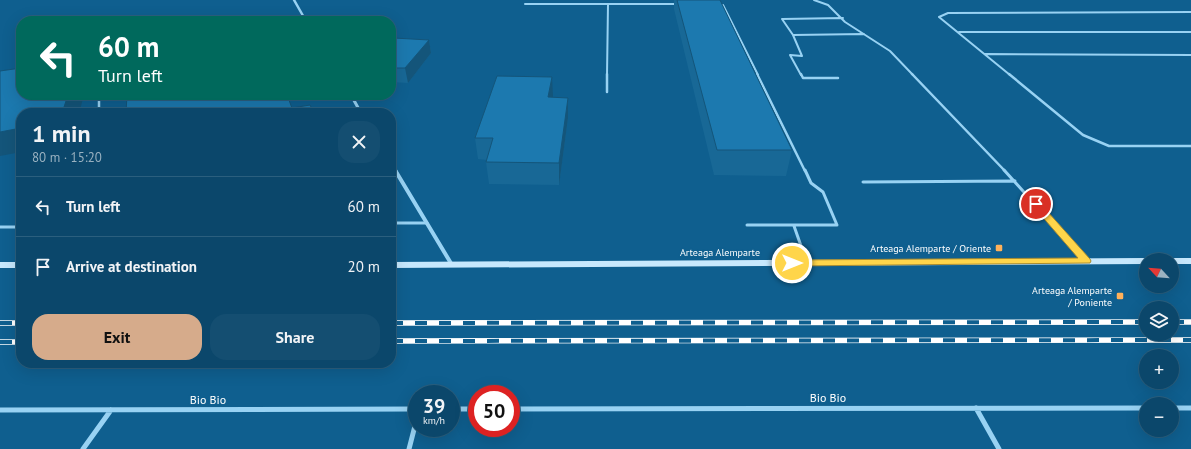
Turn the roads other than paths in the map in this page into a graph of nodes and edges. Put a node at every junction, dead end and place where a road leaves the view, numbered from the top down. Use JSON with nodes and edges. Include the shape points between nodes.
{"nodes":[{"id":1,"x":294,"y":0,"type":"edge"},
{"id":2,"x":814,"y":0,"type":"edge"},
{"id":3,"x":525,"y":4,"type":"dead end"},
{"id":4,"x":608,"y":4,"type":"junction"},
{"id":5,"x":685,"y":4,"type":"edge"},
{"id":6,"x":716,"y":4,"type":"edge"},
{"id":7,"x":1191,"y":12,"type":"edge"},
{"id":8,"x":303,"y":16,"type":"edge"},
{"id":9,"x":843,"y":18,"type":"junction"},
{"id":10,"x":958,"y":32,"type":"junction"},
{"id":11,"x":1191,"y":32,"type":"edge"},
{"id":12,"x":864,"y":34,"type":"junction"},
{"id":13,"x":793,"y":35,"type":"junction"},
{"id":14,"x":984,"y":54,"type":"junction"},
{"id":15,"x":1191,"y":55,"type":"edge"},
{"id":16,"x":838,"y":78,"type":"dead end"},
{"id":17,"x":607,"y":92,"type":"dead end"},
{"id":18,"x":1191,"y":146,"type":"edge"},
{"id":19,"x":396,"y":171,"type":"edge"},
{"id":20,"x":1015,"y":181,"type":"junction"},
{"id":21,"x":863,"y":182,"type":"dead end"},
{"id":22,"x":396,"y":223,"type":"edge"},
{"id":23,"x":427,"y":223,"type":"junction"},
{"id":24,"x":748,"y":225,"type":"dead end"},
{"id":25,"x":794,"y":226,"type":"junction"},
{"id":26,"x":0,"y":227,"type":"edge"},
{"id":27,"x":16,"y":227,"type":"edge"},
{"id":28,"x":1086,"y":261,"type":"junction"},
{"id":29,"x":1139,"y":261,"type":"edge"},
{"id":30,"x":1179,"y":261,"type":"edge"},
{"id":31,"x":1191,"y":261,"type":"edge"},
{"id":32,"x":16,"y":263,"type":"edge"},
{"id":33,"x":807,"y":263,"type":"junction"},
{"id":34,"x":0,"y":265,"type":"edge"},
{"id":35,"x":396,"y":265,"type":"edge"},
{"id":36,"x":452,"y":265,"type":"junction"},
{"id":37,"x":976,"y":408,"type":"junction"},
{"id":38,"x":1139,"y":408,"type":"edge"},
{"id":39,"x":1179,"y":408,"type":"edge"},
{"id":40,"x":1191,"y":408,"type":"edge"},
{"id":41,"x":408,"y":409,"type":"edge"},
{"id":42,"x":520,"y":409,"type":"edge"},
{"id":43,"x":0,"y":410,"type":"edge"},
{"id":44,"x":111,"y":410,"type":"junction"},
{"id":45,"x":412,"y":437,"type":"edge"},
{"id":46,"x":83,"y":449,"type":"edge"},
{"id":47,"x":409,"y":449,"type":"edge"},
{"id":48,"x":999,"y":449,"type":"edge"}],
"edges":[{"from":1,"to":8,"type":"street"},
{"from":2,"to":9,"type":"lane","via":[[828,5]]},
{"from":3,"to":4,"type":"lane"},
{"from":4,"to":5,"type":"lane"},
{"from":4,"to":17,"type":"lane"},
{"from":6,"to":25,"type":"lane","via":[[723,5],[811,184],[823,192],[837,225]]},
{"from":7,"to":10,"type":"lane","via":[[948,13],[939,17]]},
{"from":9,"to":12,"type":"lane"},
{"from":9,"to":13,"type":"lane","via":[[782,19]]},
{"from":10,"to":11,"type":"lane"},
{"from":10,"to":14,"type":"lane"},
{"from":12,"to":13,"type":"lane"},
{"from":12,"to":20,"type":"lane","via":[[890,50]]},
{"from":13,"to":16,"type":"lane","via":[[802,56],[790,55],[803,78]]},
{"from":14,"to":15,"type":"lane"},
{"from":14,"to":18,"type":"lane","via":[[1082,135],[1109,146]]},
{"from":19,"to":23,"type":"street"},
{"from":20,"to":21,"type":"lane"},
{"from":20,"to":28,"type":"lane"},
{"from":22,"to":23,"type":"lane"},
{"from":23,"to":36,"type":"street"},
{"from":24,"to":25,"type":"lane"},
{"from":25,"to":33,"type":"lane"},
{"from":26,"to":27,"type":"lane"},
{"from":28,"to":29,"type":"main road","name":"Arteaga Alemparte"},
{"from":28,"to":33,"type":"main road","name":"Arteaga Alemparte"},
{"from":30,"to":31,"type":"main road"},
{"from":32,"to":34,"type":"main road"},
{"from":33,"to":36,"type":"main road","name":"Arteaga Alemparte"},
{"from":35,"to":36,"type":"main road","name":"Arteaga Alemparte"},
{"from":37,"to":38,"type":"street","name":"Bio Bio"},
{"from":37,"to":42,"type":"street","name":"Bio Bio"},
{"from":37,"to":48,"type":"street"},
{"from":39,"to":40,"type":"street"},
{"from":41,"to":44,"type":"street","name":"Bio Bio"},
{"from":43,"to":44,"type":"street","name":"Bio Bio"},
{"from":44,"to":46,"type":"street"},
{"from":45,"to":47,"type":"street"}]}
